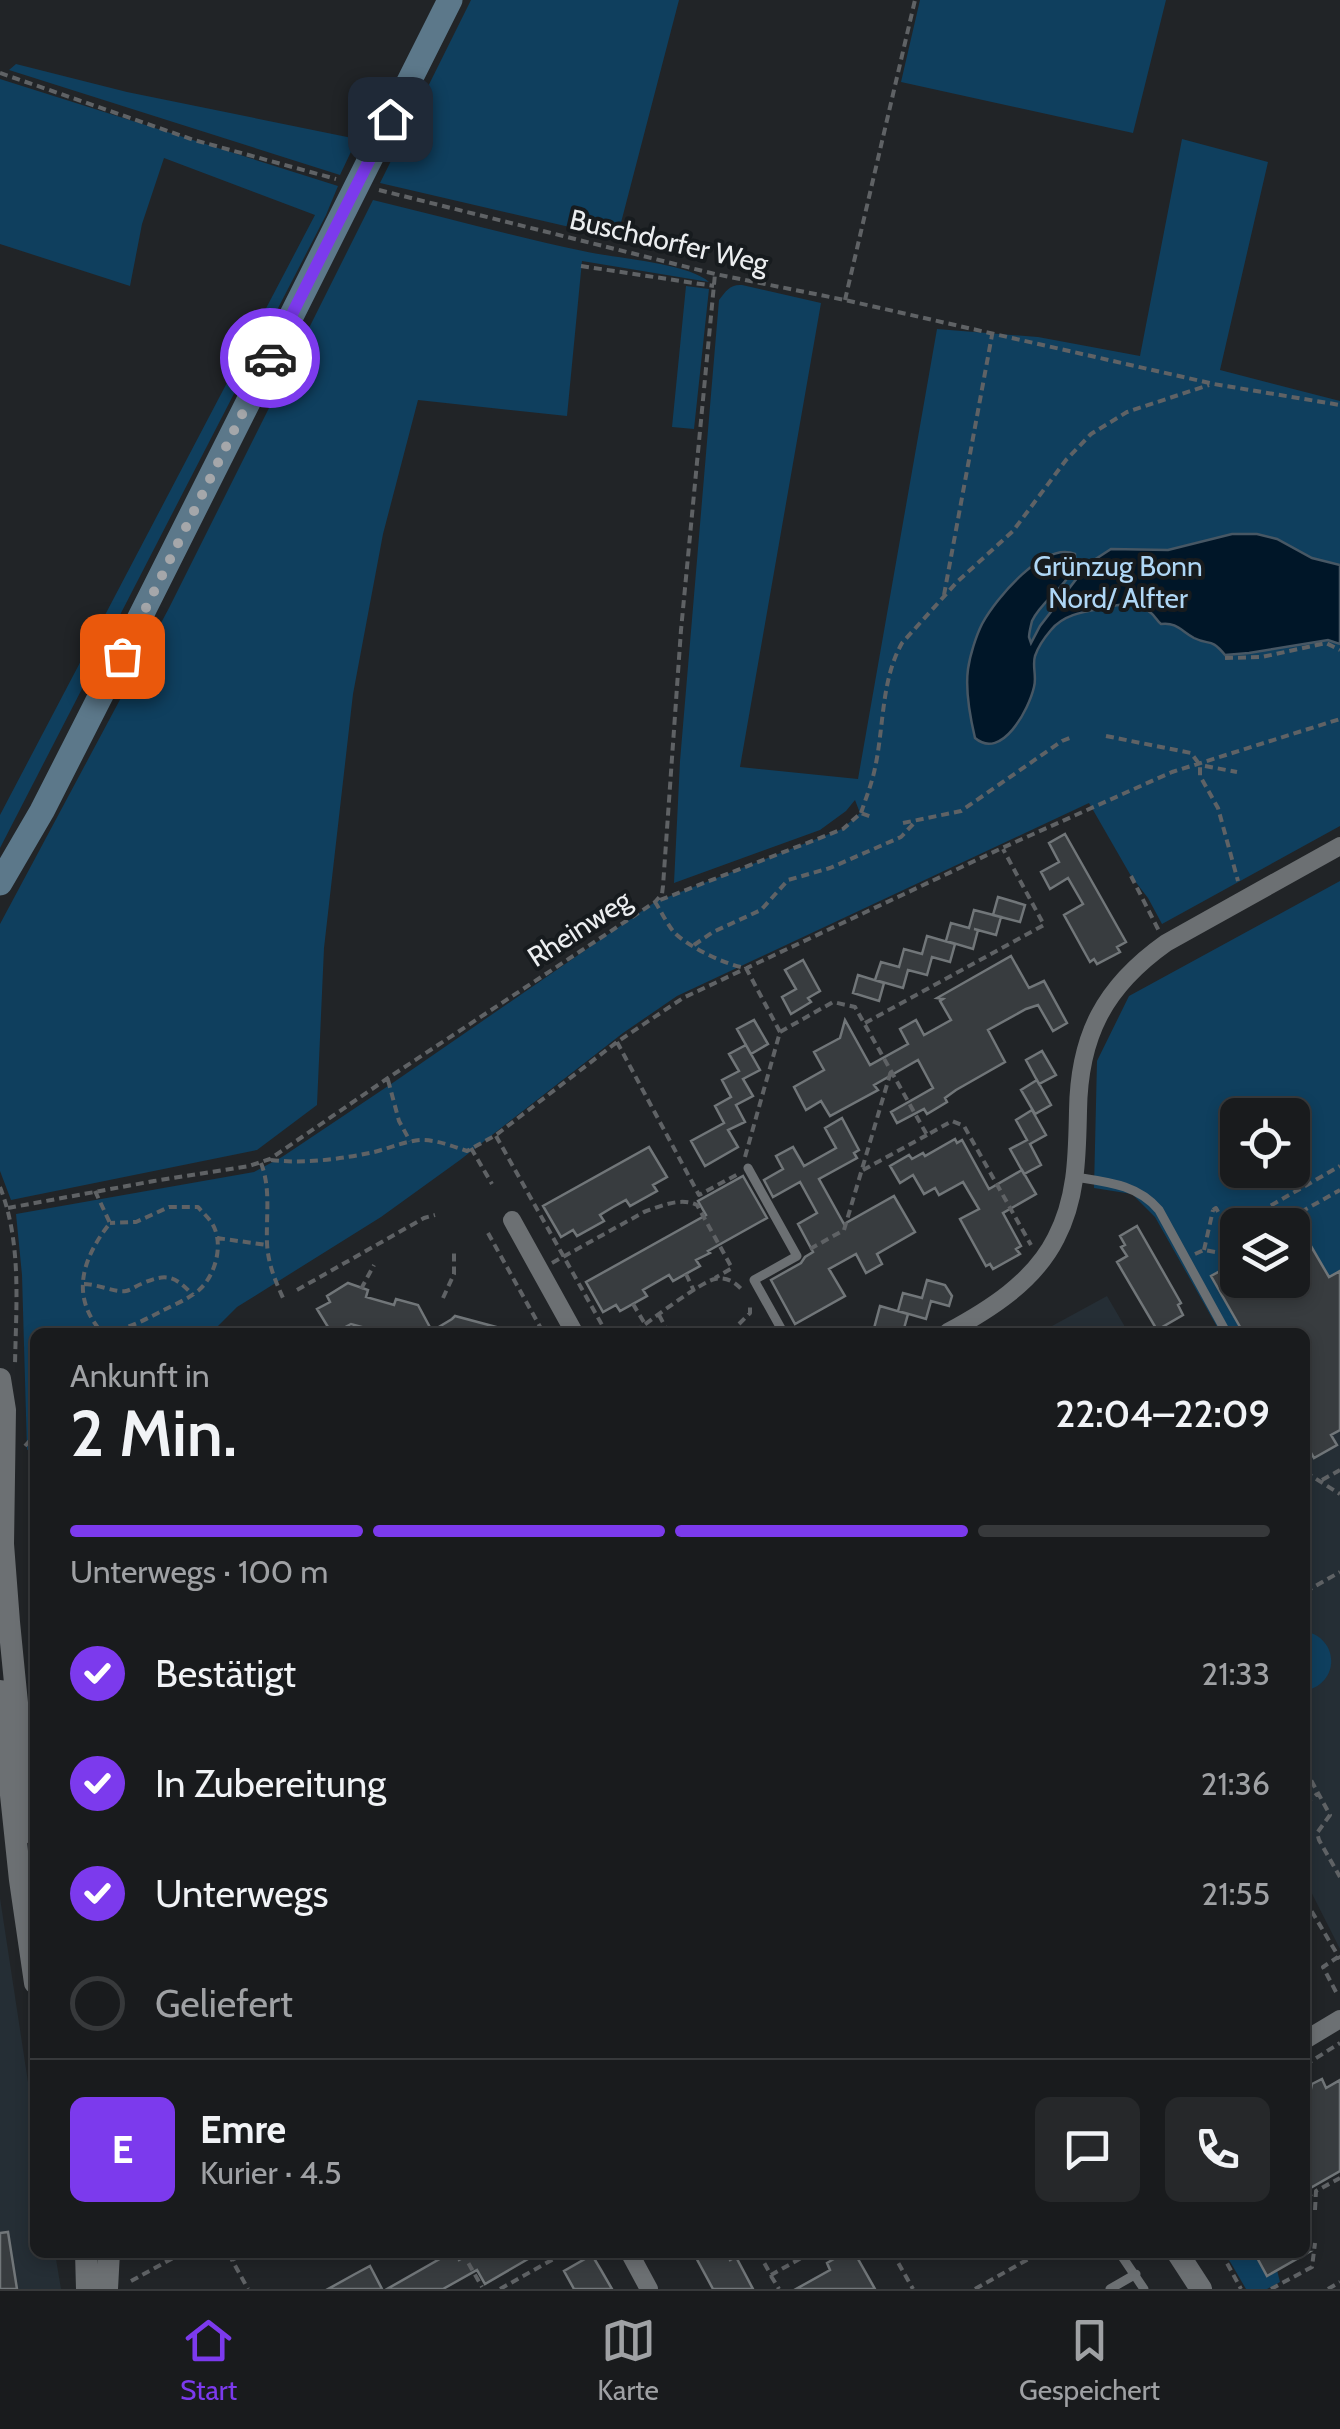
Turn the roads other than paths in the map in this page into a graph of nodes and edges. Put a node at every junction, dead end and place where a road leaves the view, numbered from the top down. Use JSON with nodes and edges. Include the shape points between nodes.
{"nodes":[{"id":1,"x":450,"y":0,"type":"edge"},
{"id":2,"x":1340,"y":846,"type":"edge"},
{"id":3,"x":0,"y":883,"type":"edge"},
{"id":4,"x":748,"y":1168,"type":"road end"},
{"id":5,"x":1075,"y":1177,"type":"junction"},
{"id":6,"x":512,"y":1220,"type":"dead end"},
{"id":7,"x":572,"y":1328,"type":"edge"},
{"id":8,"x":781,"y":1328,"type":"edge"},
{"id":9,"x":955,"y":1328,"type":"edge"},
{"id":10,"x":1224,"y":1328,"type":"edge"},
{"id":11,"x":7,"y":1377,"type":"edge"},
{"id":12,"x":2,"y":1527,"type":"edge"},
{"id":13,"x":0,"y":1691,"type":"edge"},
{"id":14,"x":30,"y":1800,"type":"edge"},
{"id":15,"x":30,"y":1949,"type":"edge"},
{"id":16,"x":1340,"y":2019,"type":"edge"},
{"id":17,"x":1310,"y":2036,"type":"edge"},
{"id":18,"x":86,"y":2258,"type":"edge"},
{"id":19,"x":108,"y":2258,"type":"edge"},
{"id":20,"x":632,"y":2258,"type":"edge"},
{"id":21,"x":1124,"y":2258,"type":"edge"},
{"id":22,"x":1183,"y":2258,"type":"edge"},
{"id":23,"x":1136,"y":2274,"type":"junction"},
{"id":24,"x":87,"y":2289,"type":"edge"},
{"id":25,"x":108,"y":2289,"type":"edge"},
{"id":26,"x":649,"y":2289,"type":"edge"},
{"id":27,"x":1110,"y":2289,"type":"edge"},
{"id":28,"x":1144,"y":2289,"type":"edge"},
{"id":29,"x":1201,"y":2289,"type":"edge"}],
"edges":[{"from":1,"to":3,"type":"main road","via":[[104,690]]},
{"from":2,"to":5,"type":"street","via":[[1166,944],[1116,989],[1085,1045]]},
{"from":4,"to":8,"type":"lane","via":[[797,1256],[754,1280]]},
{"from":5,"to":9,"type":"street","via":[[1060,1229],[1040,1262],[1006,1296]]},
{"from":5,"to":10,"type":"lane","via":[[1134,1189],[1150,1199]]},
{"from":6,"to":7,"type":"street"},
{"from":11,"to":12,"type":"street"},
{"from":12,"to":14,"type":"street"},
{"from":13,"to":15,"type":"street"},
{"from":16,"to":17,"type":"street"},
{"from":18,"to":24,"type":"street"},
{"from":19,"to":25,"type":"street"},
{"from":20,"to":26,"type":"street"},
{"from":21,"to":23,"type":"lane"},
{"from":22,"to":29,"type":"street"},
{"from":23,"to":27,"type":"lane"},
{"from":23,"to":28,"type":"lane"}]}
